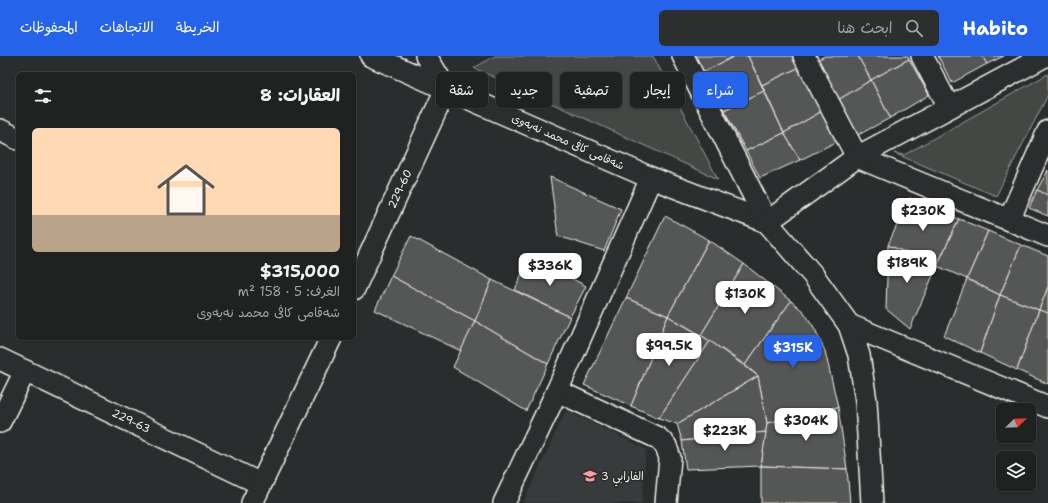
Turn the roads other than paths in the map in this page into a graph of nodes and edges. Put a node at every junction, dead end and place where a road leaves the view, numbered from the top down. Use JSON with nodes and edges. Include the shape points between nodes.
{"nodes":[{"id":1,"x":371,"y":56,"type":"edge"},
{"id":2,"x":427,"y":56,"type":"edge"},
{"id":3,"x":683,"y":56,"type":"edge"},
{"id":4,"x":804,"y":56,"type":"edge"},
{"id":5,"x":922,"y":56,"type":"edge"},
{"id":6,"x":1042,"y":57,"type":"edge"},
{"id":7,"x":436,"y":72,"type":"edge"},
{"id":8,"x":436,"y":85,"type":"edge"},
{"id":9,"x":488,"y":107,"type":"edge"},
{"id":10,"x":949,"y":107,"type":"junction"},
{"id":11,"x":437,"y":108,"type":"edge"},
{"id":12,"x":0,"y":130,"type":"edge"},
{"id":13,"x":1048,"y":131,"type":"edge"},
{"id":14,"x":16,"y":138,"type":"edge"},
{"id":15,"x":857,"y":157,"type":"junction"},
{"id":16,"x":651,"y":178,"type":"junction"},
{"id":17,"x":1009,"y":220,"type":"junction"},
{"id":18,"x":767,"y":222,"type":"junction"},
{"id":19,"x":1048,"y":236,"type":"edge"},
{"id":20,"x":356,"y":285,"type":"edge"},
{"id":21,"x":849,"y":325,"type":"junction"},
{"id":22,"x":330,"y":340,"type":"edge"},
{"id":23,"x":0,"y":359,"type":"edge"},
{"id":24,"x":25,"y":371,"type":"junction"},
{"id":25,"x":557,"y":390,"type":"junction"},
{"id":26,"x":1048,"y":407,"type":"edge"},
{"id":27,"x":0,"y":422,"type":"edge"},
{"id":28,"x":261,"y":484,"type":"junction"},
{"id":29,"x":252,"y":503,"type":"edge"},
{"id":30,"x":504,"y":503,"type":"edge"},
{"id":31,"x":666,"y":503,"type":"edge"},
{"id":32,"x":872,"y":503,"type":"edge"}],
"edges":[{"from":1,"to":8,"type":"street","name":"شەقامی کافی محمد نەبەوی"},
{"from":2,"to":7,"type":"street"},
{"from":3,"to":18,"type":"street"},
{"from":4,"to":15,"type":"street"},
{"from":5,"to":10,"type":"street"},
{"from":6,"to":10,"type":"street"},
{"from":9,"to":16,"type":"street","name":"شەقامی کافی محمد نەبەوی"},
{"from":10,"to":15,"type":"street"},
{"from":11,"to":20,"type":"street","name":"229-60"},
{"from":12,"to":14,"type":"street"},
{"from":13,"to":17,"type":"street"},
{"from":15,"to":17,"type":"street"},
{"from":15,"to":18,"type":"street"},
{"from":16,"to":18,"type":"street","name":"شەقامی کافی محمد نەبەوی"},
{"from":16,"to":25,"type":"street"},
{"from":17,"to":19,"type":"street"},
{"from":18,"to":21,"type":"street","via":[[813,275]]},
{"from":21,"to":26,"type":"street"},
{"from":21,"to":32,"type":"street","via":[[859,355],[866,400]]},
{"from":22,"to":28,"type":"street"},
{"from":23,"to":24,"type":"street","name":"229-63"},
{"from":24,"to":27,"type":"street"},
{"from":24,"to":28,"type":"street","name":"229-63"},
{"from":25,"to":30,"type":"street"},
{"from":25,"to":31,"type":"street","via":[[658,438],[666,446],[670,458]]},
{"from":28,"to":29,"type":"street"}]}
